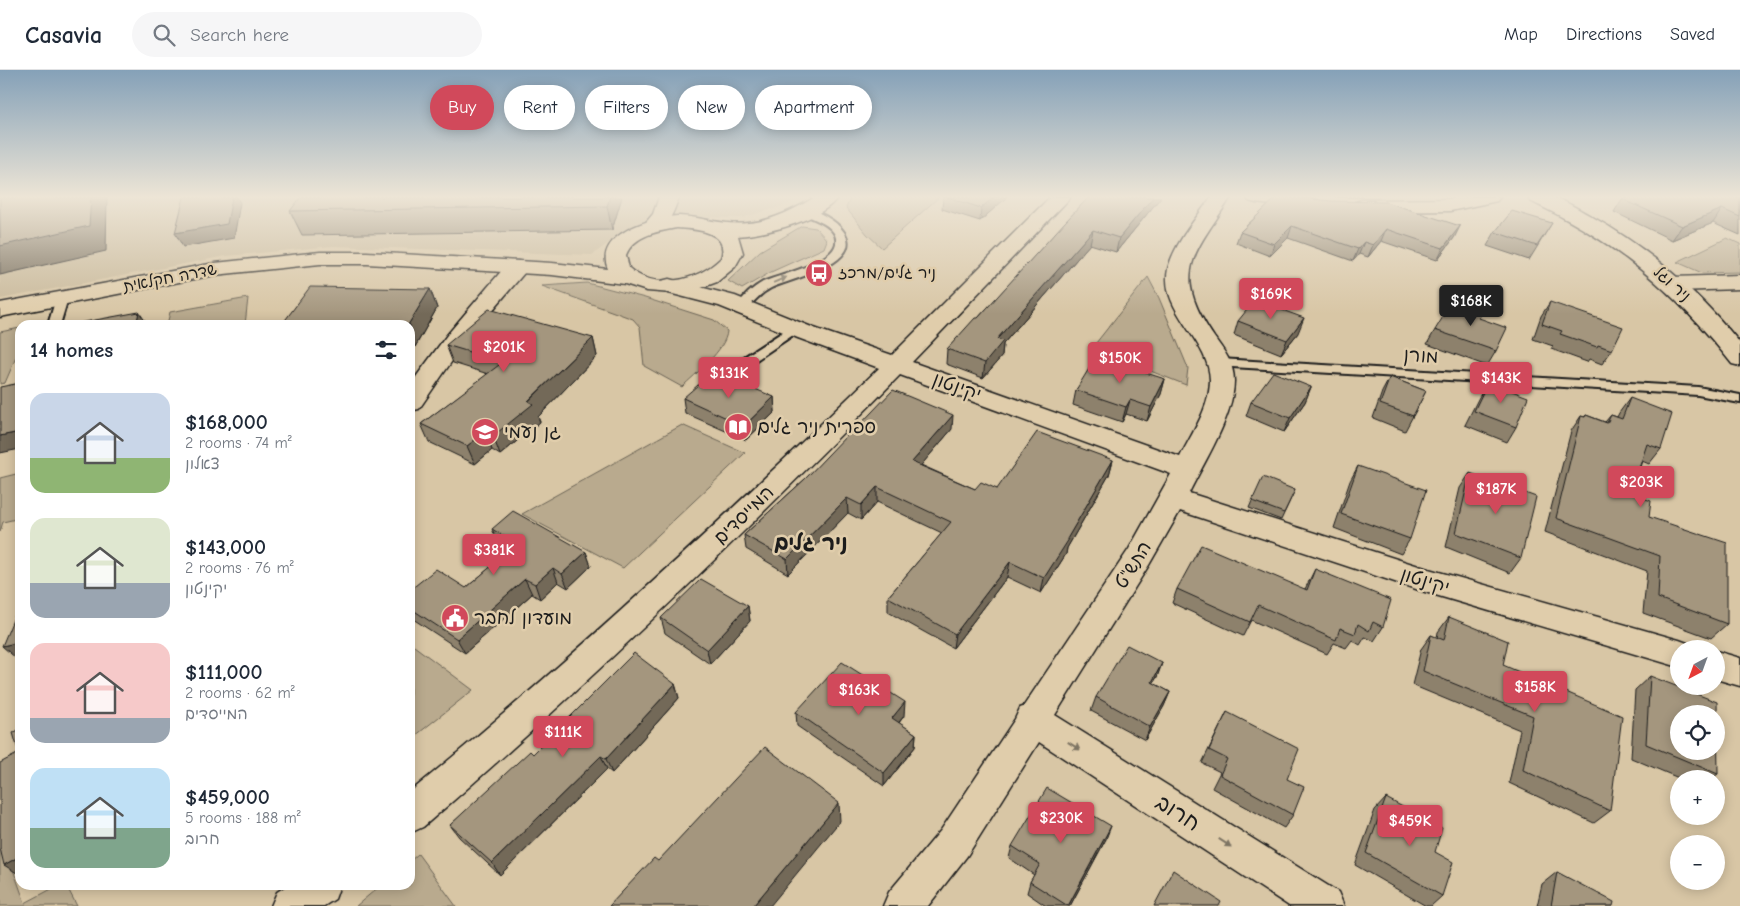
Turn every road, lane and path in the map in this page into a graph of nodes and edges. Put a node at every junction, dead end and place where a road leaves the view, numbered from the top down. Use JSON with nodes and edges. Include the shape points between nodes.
{"nodes":[{"id":1,"x":632,"y":236,"type":"edge"},
{"id":2,"x":727,"y":236,"type":"edge"},
{"id":3,"x":763,"y":236,"type":"edge"},
{"id":4,"x":841,"y":236,"type":"edge"},
{"id":5,"x":1023,"y":236,"type":"edge"},
{"id":6,"x":1195,"y":236,"type":"edge"},
{"id":7,"x":1612,"y":236,"type":"edge"},
{"id":8,"x":618,"y":248,"type":"junction"},
{"id":9,"x":733,"y":255,"type":"junction"},
{"id":10,"x":517,"y":267,"type":"junction"},
{"id":11,"x":552,"y":269,"type":"junction"},
{"id":12,"x":718,"y":273,"type":"junction"},
{"id":13,"x":627,"y":278,"type":"junction"},
{"id":14,"x":1740,"y":282,"type":"edge"},
{"id":15,"x":1673,"y":284,"type":"junction"},
{"id":16,"x":669,"y":286,"type":"junction"},
{"id":17,"x":62,"y":298,"type":"junction"},
{"id":18,"x":734,"y":304,"type":"junction"},
{"id":19,"x":0,"y":310,"type":"edge"},
{"id":20,"x":55,"y":320,"type":"edge"},
{"id":21,"x":795,"y":328,"type":"junction"},
{"id":22,"x":1740,"y":359,"type":"edge"},
{"id":23,"x":1220,"y":363,"type":"junction"},
{"id":24,"x":896,"y":365,"type":"junction"},
{"id":25,"x":696,"y":395,"type":"edge"},
{"id":26,"x":415,"y":396,"type":"edge"},
{"id":27,"x":1740,"y":398,"type":"edge"},
{"id":28,"x":1188,"y":470,"type":"junction"},
{"id":29,"x":1173,"y":498,"type":"junction"},
{"id":30,"x":1670,"y":651,"type":"edge"},
{"id":31,"x":1725,"y":668,"type":"edge"},
{"id":32,"x":1740,"y":672,"type":"edge"},
{"id":33,"x":1032,"y":719,"type":"junction"},
{"id":34,"x":415,"y":811,"type":"edge"},
{"id":35,"x":314,"y":890,"type":"edge"},
{"id":36,"x":291,"y":906,"type":"edge"},
{"id":37,"x":903,"y":906,"type":"edge"},
{"id":38,"x":1324,"y":906,"type":"edge"}],
"edges":[{"from":1,"to":8,"type":"street","name":"שדרה חקלאית"},
{"from":2,"to":9,"type":"street","via":[[732,242]]},
{"from":3,"to":9,"type":"street"},
{"from":18,"to":4,"type":"lane","one_way":true,"via":[[766,286],[831,260],[840,252]]},
{"from":5,"to":24,"type":"street","name":"המייסדים"},
{"from":6,"to":23,"type":"street","via":[[1179,268],[1178,284],[1196,326]]},
{"from":7,"to":15,"type":"street","name":"ניר וגל"},
{"from":8,"to":11,"type":"street","name":"שדרה חקלאית","via":[[594,261]]},
{"from":8,"to":13,"type":"street","via":[[615,258],[618,269]]},
{"from":9,"to":12,"type":"street"},
{"from":10,"to":11,"type":"street","name":"שדרה חקלאית"},
{"from":10,"to":17,"type":"street","name":"שדרה חקלאית","via":[[320,258],[215,268]]},
{"from":10,"to":26,"type":"street","via":[[455,340]]},
{"from":11,"to":13,"type":"street","name":"שדרה חקלאית"},
{"from":12,"to":16,"type":"street","via":[[702,281]]},
{"from":12,"to":18,"type":"street","via":[[713,282],[715,290]]},
{"from":13,"to":16,"type":"street","name":"שדרה חקלאית","via":[[643,284]]},
{"from":14,"to":15,"type":"street"},
{"from":15,"to":22,"type":"street","name":"ניר וגל","via":[[1710,321]]},
{"from":16,"to":18,"type":"street","name":"יקינטון"},
{"from":17,"to":19,"type":"street","name":"שדרה חקלאית"},
{"from":17,"to":20,"type":"lane"},
{"from":18,"to":21,"type":"street","name":"יקינטון"},
{"from":21,"to":24,"type":"street","name":"יקינטון"},
{"from":21,"to":25,"type":"lane"},
{"from":23,"to":27,"type":"lane","name":"מורן","via":[[1698,391]]},
{"from":23,"to":28,"type":"street","name":"התש\"ט","via":[[1222,381],[1217,410]]},
{"from":24,"to":28,"type":"street","name":"יקינטון"},
{"from":24,"to":34,"type":"street","name":"המייסדים","via":[[714,544],[588,662]]},
{"from":28,"to":29,"type":"street","name":"התש\"ט"},
{"from":29,"to":30,"type":"street","name":"יקינטון","via":[[1415,578]]},
{"from":29,"to":33,"type":"street","name":"התש\"ט","via":[[1140,557]]},
{"from":31,"to":32,"type":"street"},
{"from":33,"to":37,"type":"street","name":"התש\"ט","via":[[954,843]]},
{"from":33,"to":38,"type":"street","name":"חרוב","one_way":true},
{"from":35,"to":36,"type":"street"}]}
